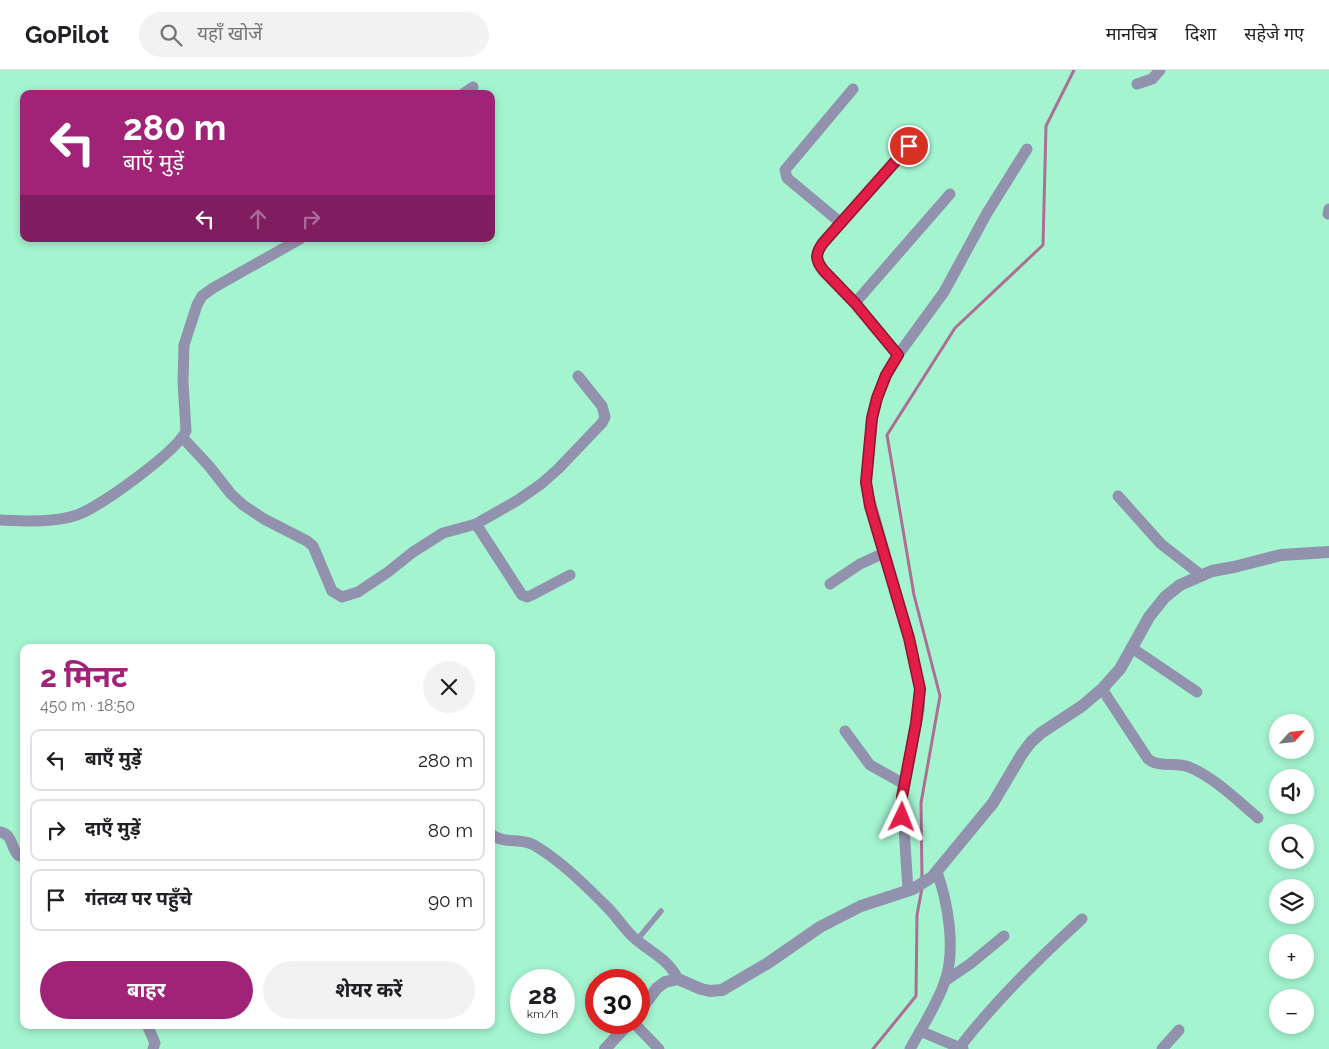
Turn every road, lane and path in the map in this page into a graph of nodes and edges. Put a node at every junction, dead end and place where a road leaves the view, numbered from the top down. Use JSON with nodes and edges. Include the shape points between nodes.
{"nodes":[{"id":1,"x":1160,"y":70,"type":"edge"},
{"id":2,"x":1137,"y":84,"type":"dead end"},
{"id":3,"x":473,"y":87,"type":"dead end"},
{"id":4,"x":853,"y":89,"type":"dead end"},
{"id":5,"x":469,"y":90,"type":"edge"},
{"id":6,"x":909,"y":146,"type":"dead end"},
{"id":7,"x":1027,"y":149,"type":"dead end"},
{"id":8,"x":950,"y":194,"type":"dead end"},
{"id":9,"x":841,"y":222,"type":"junction"},
{"id":10,"x":295,"y":242,"type":"edge"},
{"id":11,"x":855,"y":303,"type":"junction"},
{"id":12,"x":898,"y":355,"type":"junction"},
{"id":13,"x":578,"y":376,"type":"dead end"},
{"id":14,"x":183,"y":438,"type":"junction"},
{"id":15,"x":1118,"y":496,"type":"dead end"},
{"id":16,"x":0,"y":520,"type":"edge"},
{"id":17,"x":476,"y":524,"type":"junction"},
{"id":18,"x":1329,"y":552,"type":"edge"},
{"id":19,"x":884,"y":553,"type":"junction"},
{"id":20,"x":570,"y":575,"type":"dead end"},
{"id":21,"x":1201,"y":575,"type":"junction"},
{"id":22,"x":830,"y":584,"type":"dead end"},
{"id":23,"x":1132,"y":648,"type":"junction"},
{"id":24,"x":1102,"y":689,"type":"junction"},
{"id":25,"x":1197,"y":692,"type":"dead end"},
{"id":26,"x":845,"y":731,"type":"dead end"},
{"id":27,"x":904,"y":784,"type":"junction"},
{"id":28,"x":1258,"y":818,"type":"dead end"},
{"id":29,"x":0,"y":832,"type":"edge"},
{"id":30,"x":495,"y":837,"type":"edge"},
{"id":31,"x":20,"y":856,"type":"edge"},
{"id":32,"x":935,"y":874,"type":"junction"},
{"id":33,"x":911,"y":890,"type":"junction"},
{"id":34,"x":661,"y":911,"type":"dead end"},
{"id":35,"x":1082,"y":919,"type":"dead end"},
{"id":36,"x":1004,"y":936,"type":"dead end"},
{"id":37,"x":637,"y":940,"type":"junction"},
{"id":38,"x":678,"y":979,"type":"junction"},
{"id":39,"x":945,"y":981,"type":"junction"},
{"id":40,"x":650,"y":997,"type":"edge"},
{"id":41,"x":149,"y":1029,"type":"edge"},
{"id":42,"x":1180,"y":1030,"type":"dead end"},
{"id":43,"x":920,"y":1031,"type":"junction"},
{"id":44,"x":620,"y":1034,"type":"edge"},
{"id":45,"x":644,"y":1034,"type":"edge"},
{"id":46,"x":961,"y":1048,"type":"edge"},
{"id":47,"x":154,"y":1049,"type":"edge"},
{"id":48,"x":605,"y":1049,"type":"edge"},
{"id":49,"x":659,"y":1049,"type":"edge"},
{"id":50,"x":910,"y":1049,"type":"edge"},
{"id":51,"x":1162,"y":1049,"type":"edge"}],
"edges":[{"from":1,"to":2,"type":"street","via":[[1152,79]]},
{"from":3,"to":5,"type":"street"},
{"from":4,"to":9,"type":"street","via":[[785,170],[787,178]]},
{"from":6,"to":9,"type":"street"},
{"from":7,"to":12,"type":"street","via":[[944,292]]},
{"from":8,"to":11,"type":"street"},
{"from":9,"to":11,"type":"street","via":[[816,256],[819,266]]},
{"from":10,"to":14,"type":"street","via":[[208,291],[197,305],[184,345],[186,431]]},
{"from":11,"to":12,"type":"street"},
{"from":12,"to":19,"type":"street","via":[[877,398],[867,467],[868,494]]},
{"from":13,"to":17,"type":"street","via":[[602,406],[605,416],[602,423],[541,484]]},
{"from":14,"to":16,"type":"street","via":[[145,471],[78,515]]},
{"from":14,"to":17,"type":"street","via":[[243,505],[313,546],[328,585],[337,595],[358,592],[443,533]]},
{"from":15,"to":21,"type":"street","via":[[1161,544]]},
{"from":17,"to":20,"type":"street","via":[[522,596],[532,595]]},
{"from":18,"to":21,"type":"street","via":[[1281,555]]},
{"from":19,"to":22,"type":"street"},
{"from":19,"to":27,"type":"street","via":[[920,689]]},
{"from":21,"to":23,"type":"street","via":[[1165,597],[1148,618]]},
{"from":23,"to":24,"type":"street","via":[[1120,669]]},
{"from":23,"to":25,"type":"street"},
{"from":24,"to":28,"type":"street","via":[[1148,759],[1157,764],[1183,765],[1198,772]]},
{"from":24,"to":32,"type":"street","via":[[1031,742],[993,803]]},
{"from":26,"to":27,"type":"street","via":[[870,766]]},
{"from":27,"to":33,"type":"street","via":[[902,817]]},
{"from":29,"to":31,"type":"street","via":[[10,837],[12,847]]},
{"from":30,"to":37,"type":"street","via":[[527,842],[547,854],[606,906]]},
{"from":32,"to":33,"type":"street"},
{"from":32,"to":39,"type":"street","via":[[946,906],[949,929]]},
{"from":33,"to":38,"type":"street","via":[[861,906],[820,927],[722,990],[701,989]]},
{"from":34,"to":37,"type":"lane"},
{"from":35,"to":46,"type":"street","via":[[978,1022]]},
{"from":36,"to":39,"type":"street"},
{"from":37,"to":38,"type":"street","via":[[664,960]]},
{"from":38,"to":40,"type":"street","via":[[665,982]]},
{"from":39,"to":43,"type":"street"},
{"from":41,"to":47,"type":"street"},
{"from":42,"to":51,"type":"street"},
{"from":43,"to":46,"type":"street"},
{"from":43,"to":50,"type":"street"},
{"from":44,"to":48,"type":"street"},
{"from":45,"to":49,"type":"street"}]}
